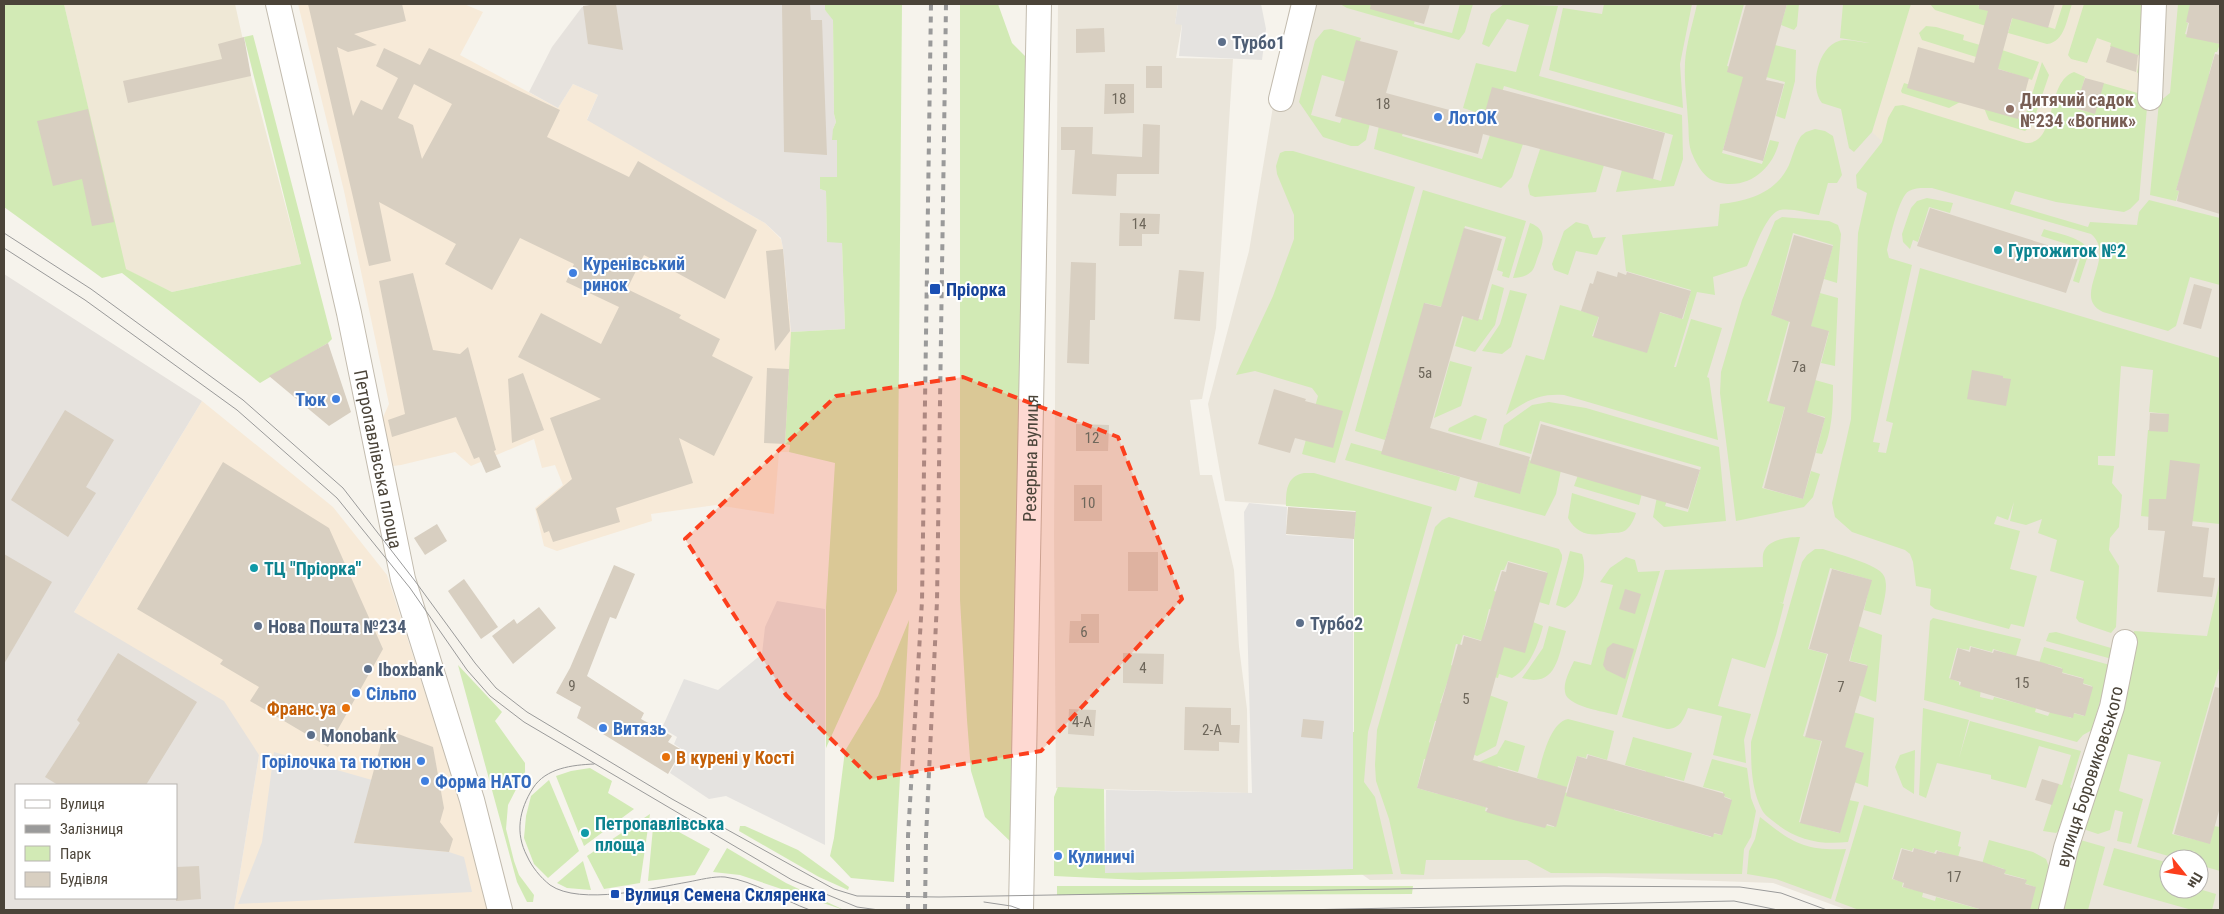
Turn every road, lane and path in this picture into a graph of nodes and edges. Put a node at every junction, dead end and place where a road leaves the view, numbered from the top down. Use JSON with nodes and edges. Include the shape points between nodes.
{"nodes":[{"id":1,"x":278,"y":4,"type":"edge"},
{"id":2,"x":1039,"y":4,"type":"edge"},
{"id":3,"x":1304,"y":4,"type":"edge"},
{"id":4,"x":2154,"y":4,"type":"edge"},
{"id":5,"x":1281,"y":98,"type":"dead end"},
{"id":6,"x":2150,"y":98,"type":"dead end"},
{"id":7,"x":2125,"y":642,"type":"dead end"},
{"id":8,"x":500,"y":910,"type":"edge"},
{"id":9,"x":1021,"y":910,"type":"edge"},
{"id":10,"x":2051,"y":910,"type":"edge"}],
"edges":[{"from":1,"to":8,"type":"street","name":"Петропавлівська площа","via":[[349,313],[403,579],[472,800]]},
{"from":2,"to":9,"type":"street","name":"Резервна вулиця"},
{"from":3,"to":5,"type":"street"},
{"from":4,"to":6,"type":"street"},
{"from":7,"to":10,"type":"street","name":"вулиця Боровиковського","via":[[2112,707],[2066,848]]}]}
